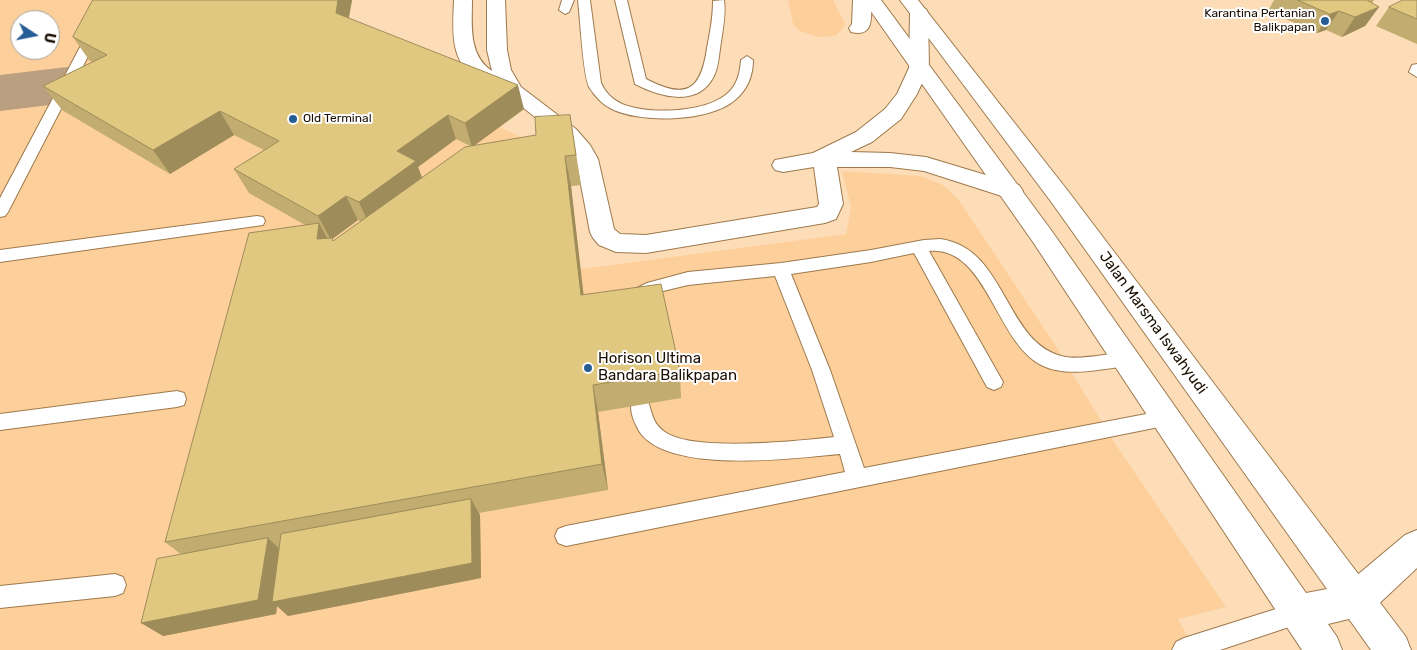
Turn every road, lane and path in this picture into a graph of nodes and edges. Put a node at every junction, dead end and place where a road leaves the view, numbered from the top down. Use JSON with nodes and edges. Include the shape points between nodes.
{"nodes":[{"id":1,"x":111,"y":0,"type":"edge"},
{"id":2,"x":463,"y":0,"type":"edge"},
{"id":3,"x":496,"y":0,"type":"edge"},
{"id":4,"x":584,"y":0,"type":"edge"},
{"id":5,"x":621,"y":0,"type":"edge"},
{"id":6,"x":862,"y":0,"type":"edge"},
{"id":7,"x":872,"y":0,"type":"edge"},
{"id":8,"x":719,"y":1,"type":"edge"},
{"id":9,"x":914,"y":6,"type":"edge"},
{"id":10,"x":858,"y":28,"type":"dead end"},
{"id":11,"x":747,"y":60,"type":"dead end"},
{"id":12,"x":919,"y":68,"type":"junction"},
{"id":13,"x":1417,"y":68,"type":"edge"},
{"id":14,"x":1417,"y":73,"type":"edge"},
{"id":15,"x":513,"y":91,"type":"junction"},
{"id":16,"x":822,"y":158,"type":"junction"},
{"id":17,"x":783,"y":165,"type":"dead end"},
{"id":18,"x":1011,"y":191,"type":"junction"},
{"id":19,"x":0,"y":212,"type":"edge"},
{"id":20,"x":257,"y":221,"type":"dead end"},
{"id":21,"x":919,"y":248,"type":"junction"},
{"id":22,"x":0,"y":256,"type":"edge"},
{"id":23,"x":781,"y":269,"type":"junction"},
{"id":24,"x":629,"y":304,"type":"edge"},
{"id":25,"x":1128,"y":359,"type":"junction"},
{"id":26,"x":994,"y":382,"type":"dead end"},
{"id":27,"x":177,"y":399,"type":"dead end"},
{"id":28,"x":640,"y":405,"type":"edge"},
{"id":29,"x":1167,"y":418,"type":"junction"},
{"id":30,"x":0,"y":422,"type":"edge"},
{"id":31,"x":846,"y":445,"type":"junction"},
{"id":32,"x":858,"y":479,"type":"junction"},
{"id":33,"x":566,"y":536,"type":"dead end"},
{"id":34,"x":1417,"y":546,"type":"edge"},
{"id":35,"x":115,"y":585,"type":"dead end"},
{"id":36,"x":0,"y":597,"type":"edge"},
{"id":37,"x":1356,"y":600,"type":"junction"},
{"id":38,"x":1298,"y":613,"type":"junction"},
{"id":39,"x":1184,"y":650,"type":"edge"},
{"id":40,"x":1324,"y":650,"type":"edge"},
{"id":41,"x":1393,"y":650,"type":"edge"}],
"edges":[{"from":1,"to":19,"type":"lane"},
{"from":2,"to":15,"type":"main road","via":[[463,37],[467,58],[478,71]]},
{"from":3,"to":15,"type":"main road","via":[[497,50],[501,70]]},
{"from":4,"to":11,"type":"lane","via":[[594,83],[617,107],[664,115],[728,101],[740,88],[746,75]]},
{"from":5,"to":8,"type":"lane","via":[[640,82],[667,93],[695,90],[708,76]]},
{"from":6,"to":10,"type":"main road","via":[[861,25]]},
{"from":7,"to":12,"type":"main road"},
{"from":9,"to":12,"type":"main road"},
{"from":9,"to":37,"type":"main road","name":"Jalan Marsma Iswahyudi","via":[[1060,197]]},
{"from":12,"to":16,"type":"main road","via":[[893,114],[864,137]]},
{"from":12,"to":18,"type":"main road"},
{"from":13,"to":14,"type":"lane"},
{"from":15,"to":16,"type":"main road","via":[[579,145],[587,159],[602,232],[616,244],[646,244],[827,213],[831,204]]},
{"from":16,"to":17,"type":"main road"},
{"from":16,"to":18,"type":"main road","via":[[926,164]]},
{"from":18,"to":25,"type":"main road"},
{"from":20,"to":22,"type":"lane"},
{"from":21,"to":23,"type":"lane"},
{"from":21,"to":25,"type":"lane","via":[[949,246],[964,254],[979,269],[1028,347],[1043,358],[1060,365]]},
{"from":21,"to":26,"type":"lane"},
{"from":23,"to":24,"type":"lane","via":[[676,280],[642,292]]},
{"from":23,"to":31,"type":"lane","via":[[821,370]]},
{"from":25,"to":29,"type":"main road"},
{"from":27,"to":30,"type":"lane"},
{"from":28,"to":31,"type":"lane","via":[[646,428],[660,440],[692,450],[734,453]]},
{"from":29,"to":32,"type":"lane"},
{"from":29,"to":38,"type":"main road"},
{"from":31,"to":32,"type":"lane"},
{"from":32,"to":33,"type":"lane"},
{"from":34,"to":37,"type":"main road"},
{"from":35,"to":36,"type":"lane"},
{"from":37,"to":38,"type":"main road"},
{"from":37,"to":41,"type":"main road","name":"Jalan Marsma Iswahyudi"},
{"from":38,"to":39,"type":"lane"},
{"from":38,"to":40,"type":"main road"}]}
